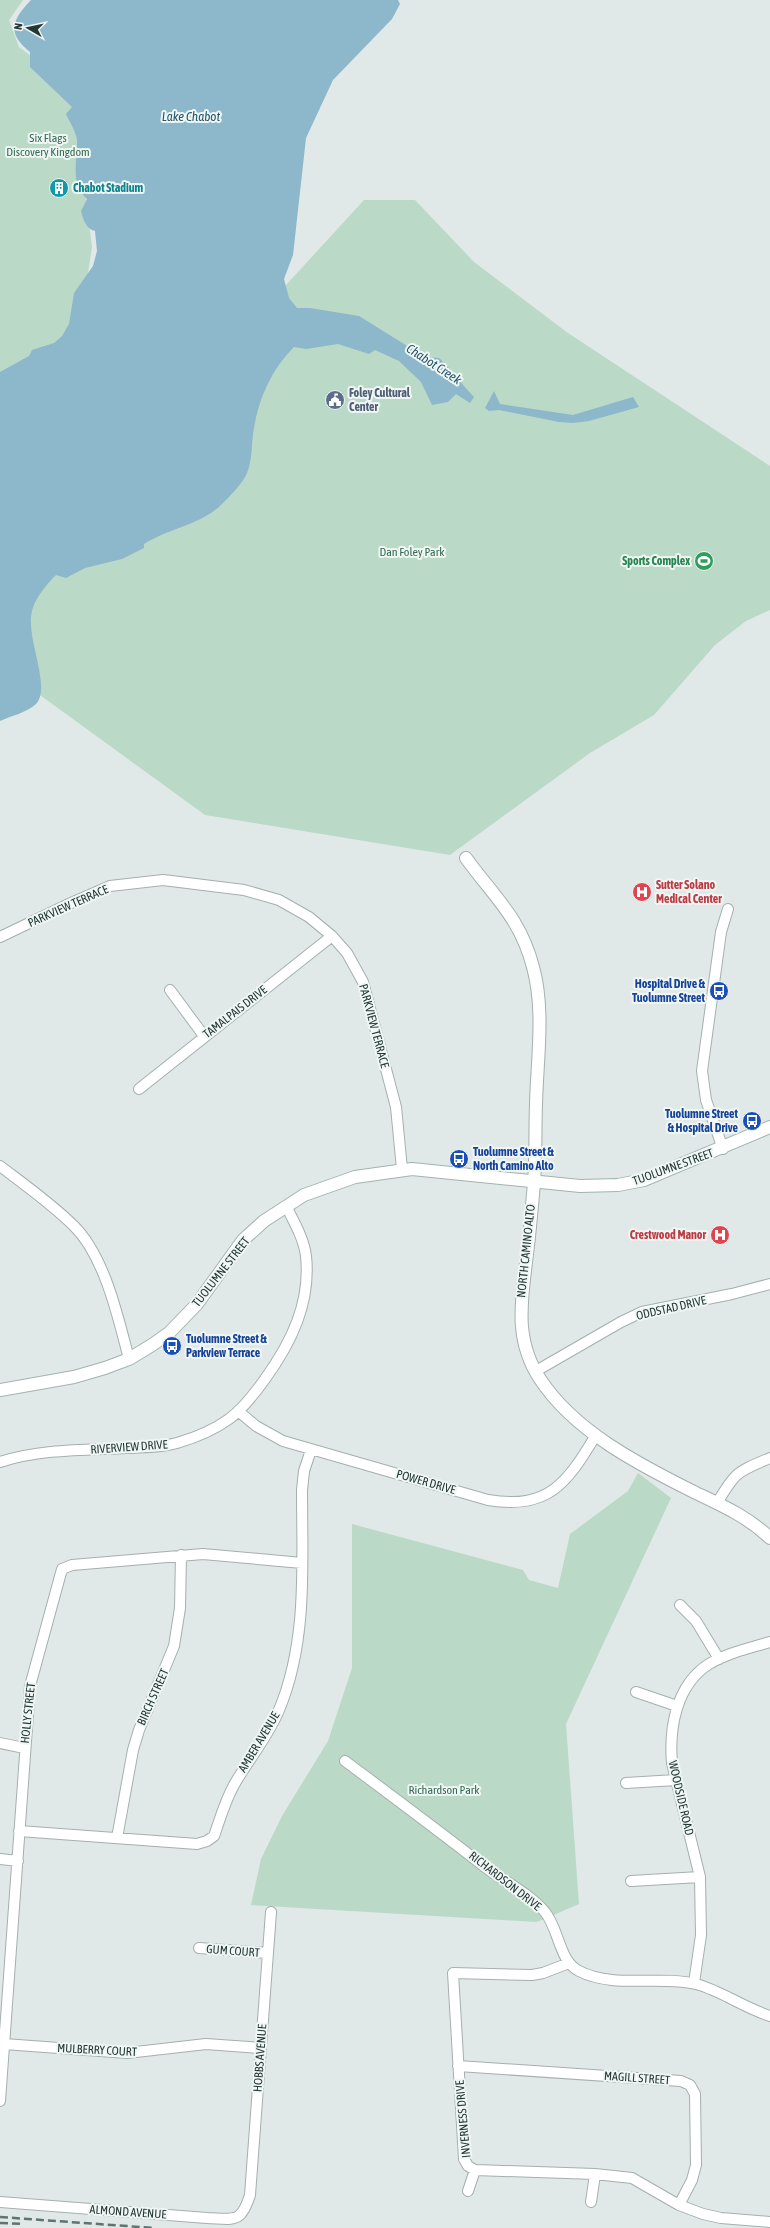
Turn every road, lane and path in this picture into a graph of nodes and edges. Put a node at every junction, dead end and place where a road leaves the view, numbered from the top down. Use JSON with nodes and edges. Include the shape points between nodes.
{"nodes":[{"id":1,"x":466,"y":858,"type":"dead end"},
{"id":2,"x":728,"y":909,"type":"dead end"},
{"id":3,"x":332,"y":936,"type":"junction"},
{"id":4,"x":0,"y":937,"type":"edge"},
{"id":5,"x":170,"y":990,"type":"dead end"},
{"id":6,"x":204,"y":1036,"type":"junction"},
{"id":7,"x":139,"y":1089,"type":"dead end"},
{"id":8,"x":770,"y":1128,"type":"edge"},
{"id":9,"x":723,"y":1149,"type":"junction"},
{"id":10,"x":0,"y":1166,"type":"edge"},
{"id":11,"x":402,"y":1169,"type":"junction"},
{"id":12,"x":534,"y":1182,"type":"junction"},
{"id":13,"x":286,"y":1206,"type":"junction"},
{"id":14,"x":770,"y":1284,"type":"edge"},
{"id":15,"x":129,"y":1359,"type":"junction"},
{"id":16,"x":536,"y":1371,"type":"junction"},
{"id":17,"x":0,"y":1390,"type":"edge"},
{"id":18,"x":238,"y":1411,"type":"junction"},
{"id":19,"x":596,"y":1435,"type":"junction"},
{"id":20,"x":311,"y":1450,"type":"junction"},
{"id":21,"x":770,"y":1458,"type":"edge"},
{"id":22,"x":0,"y":1462,"type":"edge"},
{"id":23,"x":717,"y":1503,"type":"junction"},
{"id":24,"x":770,"y":1538,"type":"edge"},
{"id":25,"x":181,"y":1555,"type":"junction"},
{"id":26,"x":302,"y":1563,"type":"junction"},
{"id":27,"x":680,"y":1605,"type":"dead end"},
{"id":28,"x":770,"y":1642,"type":"edge"},
{"id":29,"x":719,"y":1659,"type":"junction"},
{"id":30,"x":636,"y":1692,"type":"dead end"},
{"id":31,"x":677,"y":1706,"type":"junction"},
{"id":32,"x":0,"y":1743,"type":"edge"},
{"id":33,"x":24,"y":1748,"type":"junction"},
{"id":34,"x":345,"y":1761,"type":"dead end"},
{"id":35,"x":676,"y":1780,"type":"junction"},
{"id":36,"x":626,"y":1783,"type":"dead end"},
{"id":37,"x":20,"y":1831,"type":"junction"},
{"id":38,"x":117,"y":1838,"type":"junction"},
{"id":39,"x":0,"y":1859,"type":"edge"},
{"id":40,"x":18,"y":1861,"type":"junction"},
{"id":41,"x":700,"y":1878,"type":"junction"},
{"id":42,"x":631,"y":1881,"type":"dead end"},
{"id":43,"x":271,"y":1912,"type":"dead end"},
{"id":44,"x":199,"y":1948,"type":"dead end"},
{"id":45,"x":267,"y":1953,"type":"junction"},
{"id":46,"x":569,"y":1963,"type":"junction"},
{"id":47,"x":694,"y":1983,"type":"junction"},
{"id":48,"x":770,"y":2016,"type":"edge"},
{"id":49,"x":4,"y":2044,"type":"junction"},
{"id":50,"x":261,"y":2048,"type":"junction"},
{"id":51,"x":458,"y":2066,"type":"junction"},
{"id":52,"x":0,"y":2101,"type":"edge"},
{"id":53,"x":475,"y":2170,"type":"junction"},
{"id":54,"x":595,"y":2174,"type":"junction"},
{"id":55,"x":468,"y":2191,"type":"dead end"},
{"id":56,"x":0,"y":2202,"type":"edge"},
{"id":57,"x":591,"y":2202,"type":"dead end"},
{"id":58,"x":248,"y":2203,"type":"joint"},
{"id":59,"x":679,"y":2205,"type":"junction"},
{"id":60,"x":770,"y":2222,"type":"edge"}],
"edges":[{"from":1,"to":12,"type":"main road","name":"NORTH CAMINO ALTO","via":[[511,915],[524,942],[537,981],[539,1016]]},
{"from":2,"to":9,"type":"street","via":[[720,939],[702,1071],[706,1100]]},
{"from":3,"to":4,"type":"street","name":"PARKVIEW TERRACE","via":[[309,917],[279,900],[244,890],[163,880],[110,886]]},
{"from":3,"to":6,"type":"street","name":"TAMALPAIS DRIVE"},
{"from":3,"to":11,"type":"street","name":"PARKVIEW TERRACE","via":[[347,953],[363,982],[396,1107]]},
{"from":5,"to":6,"type":"street"},
{"from":6,"to":7,"type":"street","name":"TAMALPAIS DRIVE"},
{"from":8,"to":9,"type":"main road","name":"TUOLUMNE STREET"},
{"from":9,"to":12,"type":"main road","name":"TUOLUMNE STREET","via":[[644,1180],[618,1185],[580,1186]]},
{"from":10,"to":15,"type":"street","via":[[75,1227],[99,1263],[110,1291]]},
{"from":11,"to":12,"type":"main road","name":"TUOLUMNE STREET","via":[[438,1170]]},
{"from":11,"to":13,"type":"main road","name":"TUOLUMNE STREET","via":[[355,1177],[304,1195]]},
{"from":12,"to":16,"type":"main road","name":"NORTH CAMINO ALTO","via":[[520,1302],[522,1335]]},
{"from":13,"to":15,"type":"main road","name":"TUOLUMNE STREET","via":[[243,1240],[197,1304],[169,1333]]},
{"from":13,"to":18,"type":"street","name":"RIVERVIEW DRIVE","via":[[303,1241],[306,1256],[307,1275],[303,1300],[295,1330],[284,1353]]},
{"from":14,"to":16,"type":"street","name":"ODDSTAD DRIVE","via":[[642,1312]]},
{"from":15,"to":17,"type":"main road","name":"TUOLUMNE STREET","via":[[74,1377]]},
{"from":16,"to":19,"type":"main road","name":"NORTH CAMINO ALTO","via":[[558,1402]]},
{"from":18,"to":20,"type":"street","name":"POWER DRIVE","via":[[271,1435]]},
{"from":18,"to":22,"type":"street","name":"RIVERVIEW DRIVE","via":[[215,1427],[176,1444],[59,1452]]},
{"from":19,"to":20,"type":"street","name":"POWER DRIVE","via":[[576,1467],[554,1490],[534,1500],[506,1503]]},
{"from":19,"to":23,"type":"main road","name":"NORTH CAMINO ALTO","via":[[610,1447],[646,1469]]},
{"from":20,"to":26,"type":"street","name":"AMBER AVENUE","via":[[304,1471],[302,1490]]},
{"from":21,"to":23,"type":"street","via":[[740,1471],[732,1478]]},
{"from":23,"to":24,"type":"main road","name":"NORTH CAMINO ALTO","via":[[756,1525]]},
{"from":25,"to":26,"type":"street","name":"HOLLY STREET","via":[[219,1554]]},
{"from":25,"to":33,"type":"street","name":"HOLLY STREET","via":[[72,1565],[62,1569],[30,1686]]},
{"from":25,"to":38,"type":"street","name":"BIRCH STREET","via":[[180,1608],[174,1646],[133,1750]]},
{"from":26,"to":38,"type":"street","name":"AMBER AVENUE","via":[[298,1648],[293,1671],[279,1711],[233,1787],[214,1836],[207,1842],[197,1844]]},
{"from":27,"to":29,"type":"street","via":[[696,1621]]},
{"from":28,"to":29,"type":"street","name":"WOODSIDE ROAD"},
{"from":29,"to":31,"type":"street","name":"WOODSIDE ROAD","via":[[697,1674]]},
{"from":30,"to":31,"type":"street"},
{"from":31,"to":35,"type":"street","name":"WOODSIDE ROAD","via":[[671,1745]]},
{"from":32,"to":33,"type":"street"},
{"from":33,"to":37,"type":"street","name":"HOLLY STREET"},
{"from":34,"to":46,"type":"street","name":"RICHARDSON DRIVE","via":[[532,1899],[554,1927]]},
{"from":35,"to":36,"type":"street"},
{"from":35,"to":41,"type":"street","name":"WOODSIDE ROAD"},
{"from":37,"to":38,"type":"street","name":"AMBER AVENUE"},
{"from":37,"to":40,"type":"street","name":"HOLLY STREET"},
{"from":39,"to":40,"type":"street"},
{"from":40,"to":49,"type":"street","name":"HOLLY STREET"},
{"from":41,"to":42,"type":"street"},
{"from":41,"to":47,"type":"street","name":"WOODSIDE ROAD","via":[[701,1936]]},
{"from":43,"to":45,"type":"street","name":"HOBBS AVENUE"},
{"from":44,"to":45,"type":"street","name":"GUM COURT"},
{"from":45,"to":50,"type":"street","name":"HOBBS AVENUE"},
{"from":46,"to":47,"type":"street","via":[[594,1977]]},
{"from":46,"to":51,"type":"street","name":"INVERNESS DRIVE","via":[[532,1975],[453,1973]]},
{"from":47,"to":48,"type":"street","via":[[718,1991]]},
{"from":49,"to":50,"type":"street","name":"MULBERRY COURT","via":[[127,2053],[206,2044]]},
{"from":49,"to":52,"type":"street","name":"HOLLY STREET"},
{"from":50,"to":58,"type":"street","name":"HOBBS AVENUE"},
{"from":51,"to":53,"type":"street","name":"INVERNESS DRIVE","via":[[464,2159],[468,2166]]},
{"from":51,"to":59,"type":"street","name":"MAGILL STREET","via":[[681,2081],[690,2085],[695,2094],[696,2165],[692,2180]]},
{"from":53,"to":54,"type":"street","name":"INVERNESS DRIVE"},
{"from":53,"to":55,"type":"street"},
{"from":54,"to":57,"type":"street"},
{"from":54,"to":59,"type":"street","name":"INVERNESS DRIVE","via":[[632,2178]]},
{"from":56,"to":58,"type":"street","name":"ALMOND AVENUE","via":[[230,2218],[241,2216]]},
{"from":59,"to":60,"type":"street","name":"INVERNESS DRIVE","via":[[721,2218]]}]}
